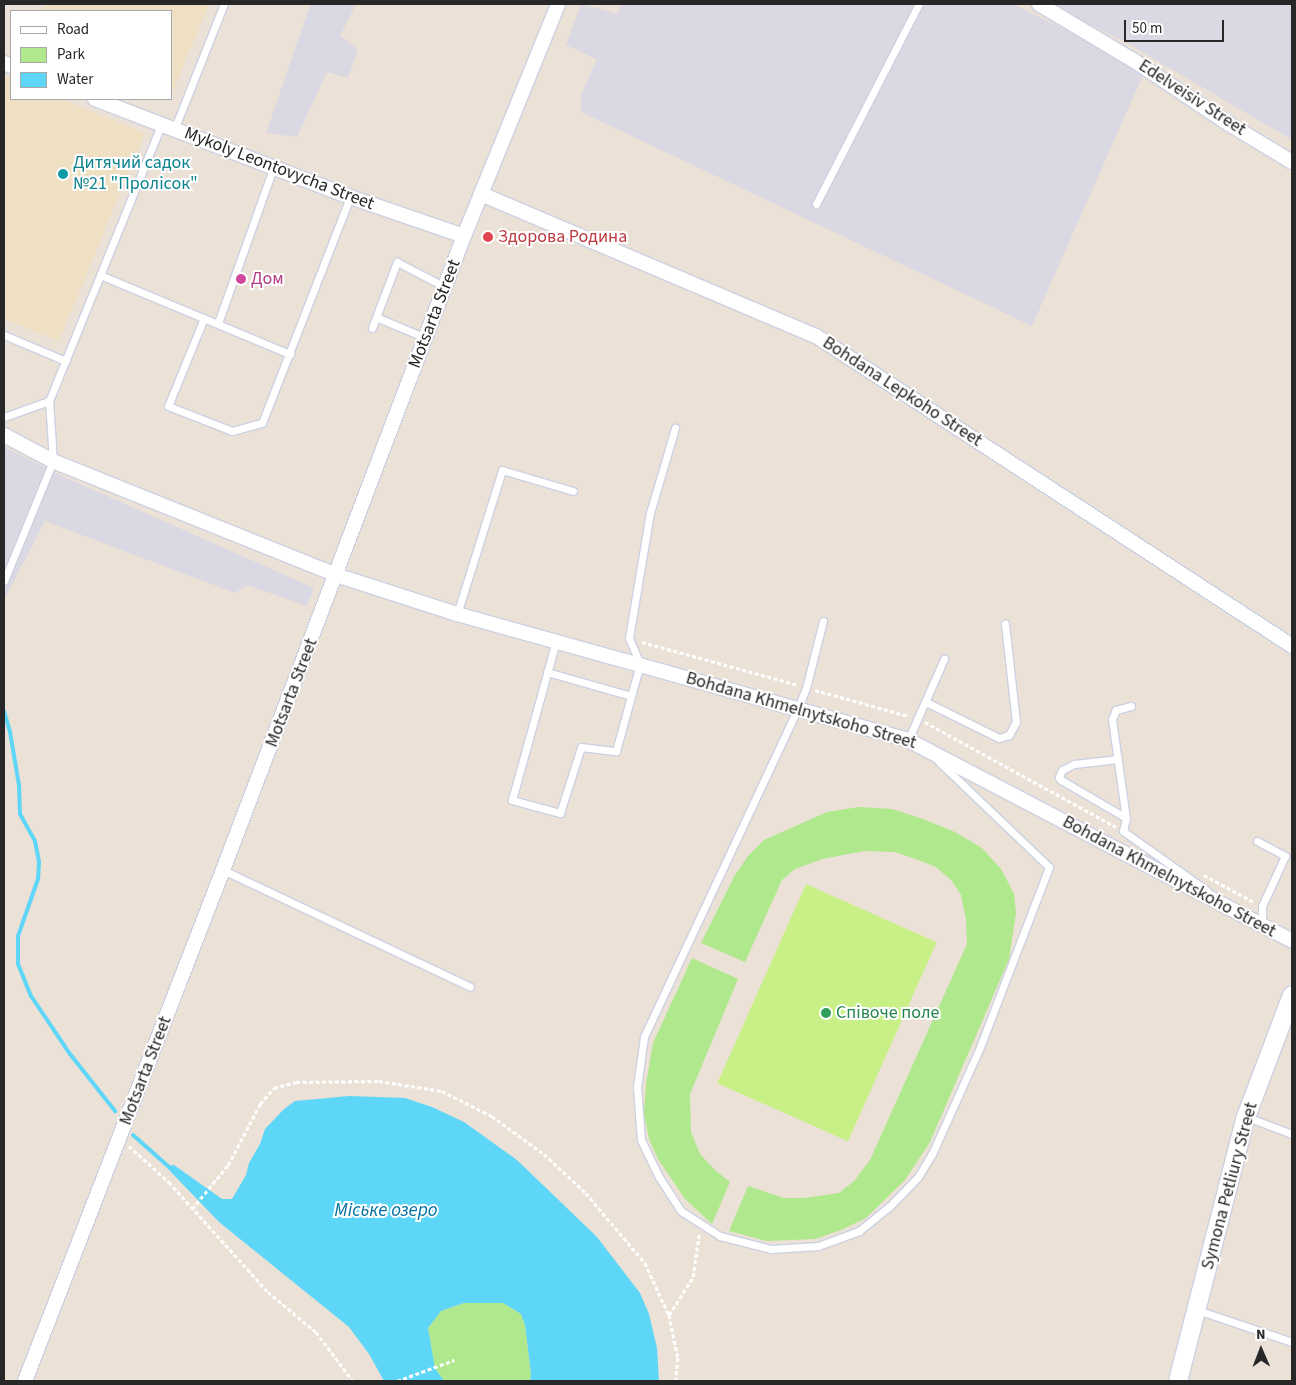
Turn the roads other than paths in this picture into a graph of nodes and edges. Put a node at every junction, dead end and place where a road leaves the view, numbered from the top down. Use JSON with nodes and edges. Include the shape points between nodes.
{"nodes":[{"id":1,"x":224,"y":4,"type":"edge"},
{"id":2,"x":558,"y":4,"type":"edge"},
{"id":3,"x":919,"y":4,"type":"edge"},
{"id":4,"x":1039,"y":4,"type":"edge"},
{"id":5,"x":97,"y":100,"type":"edge"},
{"id":6,"x":168,"y":127,"type":"junction"},
{"id":7,"x":1292,"y":162,"type":"edge"},
{"id":8,"x":274,"y":166,"type":"junction"},
{"id":9,"x":481,"y":194,"type":"junction"},
{"id":10,"x":350,"y":197,"type":"junction"},
{"id":11,"x":816,"y":204,"type":"dead end"},
{"id":12,"x":464,"y":236,"type":"junction"},
{"id":13,"x":100,"y":275,"type":"junction"},
{"id":14,"x":445,"y":287,"type":"junction"},
{"id":15,"x":376,"y":317,"type":"junction"},
{"id":16,"x":204,"y":318,"type":"junction"},
{"id":17,"x":218,"y":324,"type":"junction"},
{"id":18,"x":372,"y":328,"type":"dead end"},
{"id":19,"x":4,"y":335,"type":"edge"},
{"id":20,"x":426,"y":338,"type":"junction"},
{"id":21,"x":290,"y":354,"type":"junction"},
{"id":22,"x":66,"y":361,"type":"junction"},
{"id":23,"x":49,"y":401,"type":"junction"},
{"id":24,"x":4,"y":417,"type":"edge"},
{"id":25,"x":675,"y":428,"type":"dead end"},
{"id":26,"x":4,"y":435,"type":"edge"},
{"id":27,"x":53,"y":461,"type":"junction"},
{"id":28,"x":573,"y":491,"type":"dead end"},
{"id":29,"x":336,"y":575,"type":"junction"},
{"id":30,"x":4,"y":581,"type":"edge"},
{"id":31,"x":457,"y":614,"type":"junction"},
{"id":32,"x":823,"y":621,"type":"dead end"},
{"id":33,"x":1005,"y":624,"type":"dead end"},
{"id":34,"x":556,"y":641,"type":"junction"},
{"id":35,"x":1292,"y":646,"type":"edge"},
{"id":36,"x":944,"y":659,"type":"dead end"},
{"id":37,"x":640,"y":664,"type":"junction"},
{"id":38,"x":547,"y":672,"type":"junction"},
{"id":39,"x":632,"y":696,"type":"junction"},
{"id":40,"x":926,"y":702,"type":"junction"},
{"id":41,"x":1131,"y":706,"type":"dead end"},
{"id":42,"x":797,"y":710,"type":"junction"},
{"id":43,"x":908,"y":740,"type":"junction"},
{"id":44,"x":923,"y":747,"type":"junction"},
{"id":45,"x":1118,"y":759,"type":"junction"},
{"id":46,"x":1126,"y":818,"type":"junction"},
{"id":47,"x":1257,"y":841,"type":"dead end"},
{"id":48,"x":224,"y":870,"type":"junction"},
{"id":49,"x":1241,"y":914,"type":"junction"},
{"id":50,"x":1262,"y":927,"type":"junction"},
{"id":51,"x":1292,"y":941,"type":"edge"},
{"id":52,"x":470,"y":987,"type":"dead end"},
{"id":53,"x":1292,"y":995,"type":"edge"},
{"id":54,"x":1246,"y":1116,"type":"junction"},
{"id":55,"x":1292,"y":1134,"type":"edge"},
{"id":56,"x":1197,"y":1310,"type":"junction"},
{"id":57,"x":1292,"y":1340,"type":"edge"},
{"id":58,"x":25,"y":1381,"type":"edge"},
{"id":59,"x":1178,"y":1381,"type":"edge"}],
"edges":[{"from":1,"to":6,"type":"lane"},
{"from":2,"to":9,"type":"street","name":"Motsarta Street"},
{"from":3,"to":11,"type":"lane"},
{"from":4,"to":7,"type":"street","name":"Edelveisiv Street"},
{"from":5,"to":6,"type":"street","name":"Mykoly Leontovycha Street"},
{"from":6,"to":8,"type":"street","name":"Mykoly Leontovycha Street"},
{"from":6,"to":13,"type":"lane"},
{"from":8,"to":10,"type":"street","name":"Mykoly Leontovycha Street"},
{"from":8,"to":17,"type":"lane"},
{"from":9,"to":12,"type":"street","name":"Motsarta Street"},
{"from":9,"to":35,"type":"street","name":"Bohdana Lepkoho Street","via":[[816,336]]},
{"from":10,"to":12,"type":"street","name":"Mykoly Leontovycha Street"},
{"from":10,"to":21,"type":"lane"},
{"from":12,"to":14,"type":"street","name":"Motsarta Street"},
{"from":13,"to":16,"type":"lane"},
{"from":13,"to":22,"type":"lane"},
{"from":14,"to":15,"type":"lane","via":[[397,262]]},
{"from":14,"to":20,"type":"street","name":"Motsarta Street"},
{"from":15,"to":18,"type":"lane"},
{"from":15,"to":20,"type":"lane"},
{"from":16,"to":17,"type":"lane"},
{"from":16,"to":21,"type":"lane","via":[[168,406],[232,431],[262,423]]},
{"from":17,"to":21,"type":"lane"},
{"from":19,"to":22,"type":"lane"},
{"from":20,"to":29,"type":"street","name":"Motsarta Street"},
{"from":22,"to":23,"type":"lane"},
{"from":23,"to":24,"type":"lane"},
{"from":23,"to":27,"type":"lane"},
{"from":25,"to":37,"type":"lane","via":[[650,513],[628,638]]},
{"from":26,"to":27,"type":"street"},
{"from":27,"to":29,"type":"street"},
{"from":27,"to":30,"type":"lane"},
{"from":28,"to":31,"type":"lane","via":[[502,470]]},
{"from":29,"to":31,"type":"street","name":"Bohdana Khmelnytskoho Street"},
{"from":29,"to":48,"type":"street","name":"Motsarta Street"},
{"from":31,"to":34,"type":"street","name":"Bohdana Khmelnytskoho Street"},
{"from":32,"to":42,"type":"lane"},
{"from":33,"to":40,"type":"lane","via":[[1016,722],[1009,735],[999,738]]},
{"from":34,"to":37,"type":"street","name":"Bohdana Khmelnytskoho Street"},
{"from":34,"to":38,"type":"lane"},
{"from":36,"to":40,"type":"lane"},
{"from":37,"to":39,"type":"lane"},
{"from":37,"to":42,"type":"street","name":"Bohdana Khmelnytskoho Street"},
{"from":38,"to":39,"type":"lane"},
{"from":38,"to":39,"type":"lane","via":[[512,800],[560,813],[582,747],[616,751]]},
{"from":40,"to":43,"type":"lane"},
{"from":41,"to":45,"type":"lane","via":[[1120,708],[1113,714]]},
{"from":42,"to":43,"type":"street","name":"Bohdana Khmelnytskoho Street"},
{"from":42,"to":44,"type":"lane","via":[[644,1037],[637,1087],[641,1140],[681,1211],[720,1236],[771,1249],[818,1246],[859,1231],[918,1177],[932,1154],[980,1047],[1049,867]]},
{"from":43,"to":44,"type":"street","name":"Bohdana Khmelnytskoho Street"},
{"from":44,"to":49,"type":"street","name":"Bohdana Khmelnytskoho Street"},
{"from":45,"to":46,"type":"lane"},
{"from":45,"to":46,"type":"lane","via":[[1074,764],[1062,770],[1059,777]]},
{"from":46,"to":49,"type":"lane","via":[[1122,831]]},
{"from":47,"to":50,"type":"lane","via":[[1285,856],[1262,906]]},
{"from":48,"to":52,"type":"lane"},
{"from":48,"to":58,"type":"street","name":"Motsarta Street"},
{"from":49,"to":50,"type":"street","name":"Bohdana Khmelnytskoho Street"},
{"from":50,"to":51,"type":"street","name":"Bohdana Khmelnytskoho Street"},
{"from":53,"to":54,"type":"street","name":"Symona Petliury Street"},
{"from":54,"to":55,"type":"lane"},
{"from":54,"to":56,"type":"street","name":"Symona Petliury Street"},
{"from":56,"to":57,"type":"lane"},
{"from":56,"to":59,"type":"street","name":"Symona Petliury Street"}]}
